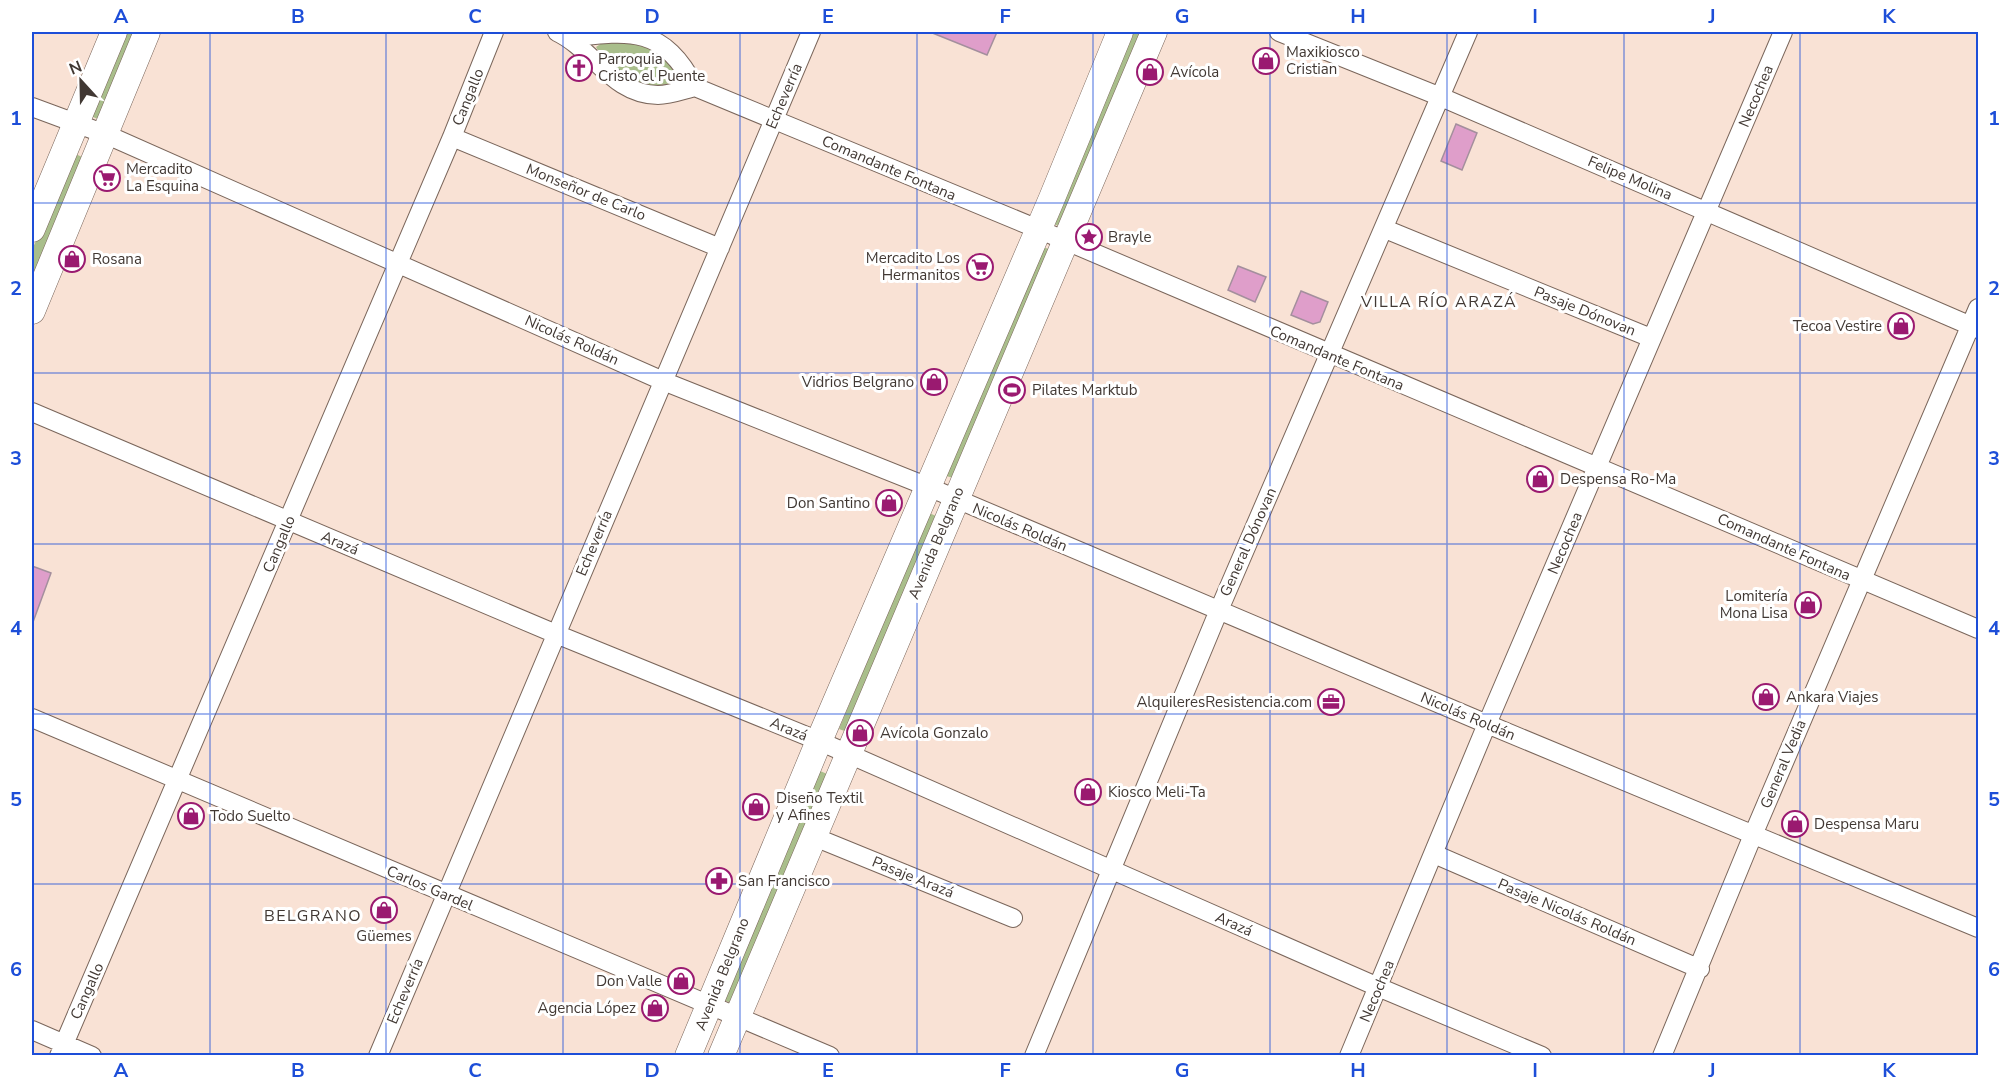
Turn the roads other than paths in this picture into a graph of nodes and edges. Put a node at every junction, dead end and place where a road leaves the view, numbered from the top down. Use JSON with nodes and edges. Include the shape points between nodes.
{"nodes":[{"id":1,"x":114,"y":32,"type":"edge"},
{"id":2,"x":147,"y":32,"type":"edge"},
{"id":3,"x":494,"y":32,"type":"edge"},
{"id":4,"x":811,"y":32,"type":"edge"},
{"id":5,"x":1120,"y":32,"type":"edge"},
{"id":6,"x":1154,"y":32,"type":"edge"},
{"id":7,"x":1279,"y":32,"type":"edge"},
{"id":8,"x":1468,"y":32,"type":"edge"},
{"id":9,"x":1783,"y":32,"type":"edge"},
{"id":10,"x":564,"y":35,"type":"edge"},
{"id":11,"x":695,"y":87,"type":"junction"},
{"id":12,"x":1441,"y":97,"type":"junction"},
{"id":13,"x":32,"y":107,"type":"edge"},
{"id":14,"x":774,"y":120,"type":"junction"},
{"id":15,"x":76,"y":125,"type":"junction"},
{"id":16,"x":105,"y":134,"type":"junction"},
{"id":17,"x":452,"y":137,"type":"junction"},
{"id":18,"x":1707,"y":211,"type":"junction"},
{"id":19,"x":32,"y":229,"type":"edge"},
{"id":20,"x":1038,"y":229,"type":"junction"},
{"id":21,"x":1385,"y":229,"type":"junction"},
{"id":22,"x":1065,"y":242,"type":"junction"},
{"id":23,"x":720,"y":248,"type":"junction"},
{"id":24,"x":399,"y":262,"type":"junction"},
{"id":25,"x":1978,"y":308,"type":"edge"},
{"id":26,"x":32,"y":311,"type":"edge"},
{"id":27,"x":1975,"y":327,"type":"edge"},
{"id":28,"x":1651,"y":338,"type":"junction"},
{"id":29,"x":1330,"y":355,"type":"junction"},
{"id":30,"x":663,"y":381,"type":"junction"},
{"id":31,"x":32,"y":412,"type":"edge"},
{"id":32,"x":1598,"y":466,"type":"junction"},
{"id":33,"x":926,"y":486,"type":"junction"},
{"id":34,"x":954,"y":499,"type":"junction"},
{"id":35,"x":288,"y":522,"type":"junction"},
{"id":36,"x":1861,"y":581,"type":"junction"},
{"id":37,"x":1219,"y":610,"type":"junction"},
{"id":38,"x":1978,"y":629,"type":"edge"},
{"id":39,"x":556,"y":634,"type":"junction"},
{"id":40,"x":32,"y":718,"type":"edge"},
{"id":41,"x":1486,"y":724,"type":"junction"},
{"id":42,"x":819,"y":741,"type":"junction"},
{"id":43,"x":847,"y":755,"type":"junction"},
{"id":44,"x":179,"y":779,"type":"junction"},
{"id":45,"x":1753,"y":835,"type":"junction"},
{"id":46,"x":812,"y":837,"type":"junction"},
{"id":47,"x":1434,"y":854,"type":"junction"},
{"id":48,"x":1112,"y":870,"type":"junction"},
{"id":49,"x":446,"y":895,"type":"junction"},
{"id":50,"x":1013,"y":918,"type":"dead end"},
{"id":51,"x":1978,"y":928,"type":"edge"},
{"id":52,"x":1700,"y":969,"type":"junction"},
{"id":53,"x":1378,"y":987,"type":"junction"},
{"id":54,"x":710,"y":1004,"type":"junction"},
{"id":55,"x":737,"y":1017,"type":"junction"},
{"id":56,"x":32,"y":1030,"type":"edge"},
{"id":57,"x":62,"y":1050,"type":"edge"},
{"id":58,"x":92,"y":1056,"type":"edge"},
{"id":59,"x":378,"y":1056,"type":"edge"},
{"id":60,"x":688,"y":1056,"type":"edge"},
{"id":61,"x":721,"y":1056,"type":"edge"},
{"id":62,"x":830,"y":1056,"type":"edge"},
{"id":63,"x":1034,"y":1056,"type":"edge"},
{"id":64,"x":1350,"y":1056,"type":"edge"},
{"id":65,"x":1542,"y":1056,"type":"edge"},
{"id":66,"x":1662,"y":1056,"type":"edge"}],
"edges":[{"from":1,"to":15,"type":"main road"},
{"from":2,"to":16,"type":"main road"},
{"from":3,"to":17,"type":"street","name":"Cangallo"},
{"from":4,"to":14,"type":"street","name":"Echeverría"},
{"from":5,"to":20,"type":"main road","name":"Avenida Belgrano"},
{"from":6,"to":22,"type":"main road","name":"Avenida Belgrano"},
{"from":7,"to":12,"type":"street","name":"Felipe Molina"},
{"from":8,"to":12,"type":"street","name":"General Dónovan"},
{"from":9,"to":18,"type":"street","name":"Necochea"},
{"from":10,"to":11,"type":"street","via":[[630,90],[658,95]]},
{"from":10,"to":11,"type":"street","via":[[645,35],[682,63]]},
{"from":11,"to":14,"type":"street","name":"Comandante Fontana"},
{"from":12,"to":18,"type":"street","name":"Felipe Molina"},
{"from":12,"to":21,"type":"street","name":"General Dónovan"},
{"from":13,"to":15,"type":"street","name":"Nicolás Roldán"},
{"from":14,"to":20,"type":"street","name":"Comandante Fontana"},
{"from":14,"to":23,"type":"street","name":"Echeverría"},
{"from":15,"to":16,"type":"street","name":"Nicolás Roldán"},
{"from":15,"to":19,"type":"main road"},
{"from":16,"to":24,"type":"street","name":"Nicolás Roldán"},
{"from":16,"to":26,"type":"main road"},
{"from":17,"to":23,"type":"street","name":"Monseñor de Carlo"},
{"from":17,"to":24,"type":"street","name":"Cangallo"},
{"from":18,"to":27,"type":"street","name":"Felipe Molina"},
{"from":18,"to":28,"type":"street","name":"Necochea"},
{"from":20,"to":22,"type":"street","name":"Comandante Fontana"},
{"from":20,"to":33,"type":"main road","name":"Avenida Belgrano"},
{"from":21,"to":28,"type":"street","name":"Pasaje Dónovan"},
{"from":21,"to":29,"type":"street","name":"General Dónovan"},
{"from":22,"to":29,"type":"street","name":"Comandante Fontana"},
{"from":22,"to":34,"type":"main road","name":"Avenida Belgrano"},
{"from":23,"to":30,"type":"street","name":"Echeverría"},
{"from":24,"to":30,"type":"street","name":"Nicolás Roldán"},
{"from":24,"to":35,"type":"street","name":"Cangallo"},
{"from":25,"to":27,"type":"street","name":"General Vedia"},
{"from":27,"to":36,"type":"street","name":"General Vedia"},
{"from":28,"to":32,"type":"street","name":"Necochea"},
{"from":29,"to":32,"type":"street","name":"Comandante Fontana"},
{"from":29,"to":37,"type":"street","name":"General Dónovan"},
{"from":30,"to":33,"type":"street","name":"Nicolás Roldán"},
{"from":30,"to":39,"type":"street","name":"Echeverría"},
{"from":31,"to":35,"type":"street","name":"Arazá"},
{"from":32,"to":36,"type":"street","name":"Comandante Fontana"},
{"from":32,"to":41,"type":"street","name":"Necochea"},
{"from":33,"to":34,"type":"street","name":"Nicolás Roldán"},
{"from":33,"to":42,"type":"main road","name":"Avenida Belgrano"},
{"from":34,"to":37,"type":"street","name":"Nicolás Roldán"},
{"from":34,"to":43,"type":"main road","name":"Avenida Belgrano"},
{"from":35,"to":39,"type":"street","name":"Arazá"},
{"from":35,"to":44,"type":"street","name":"Cangallo"},
{"from":36,"to":38,"type":"street","name":"Comandante Fontana"},
{"from":36,"to":45,"type":"street","name":"General Vedia"},
{"from":37,"to":41,"type":"street","name":"Nicolás Roldán"},
{"from":37,"to":48,"type":"street","name":"General Dónovan"},
{"from":39,"to":42,"type":"street","name":"Arazá"},
{"from":39,"to":49,"type":"street","name":"Echeverría"},
{"from":40,"to":44,"type":"street","name":"Carlos Gardel"},
{"from":41,"to":45,"type":"street","name":"Nicolás Roldán"},
{"from":41,"to":47,"type":"street","name":"Necochea"},
{"from":42,"to":43,"type":"street","name":"Arazá"},
{"from":42,"to":54,"type":"main road","name":"Avenida Belgrano"},
{"from":43,"to":46,"type":"main road","name":"Avenida Belgrano"},
{"from":43,"to":48,"type":"street","name":"Arazá"},
{"from":44,"to":49,"type":"street","name":"Carlos Gardel"},
{"from":44,"to":57,"type":"street","name":"Cangallo"},
{"from":45,"to":51,"type":"street","name":"Nicolás Roldán"},
{"from":45,"to":52,"type":"street","name":"General Vedia"},
{"from":46,"to":50,"type":"street","name":"Pasaje Arazá"},
{"from":46,"to":55,"type":"main road","name":"Avenida Belgrano"},
{"from":47,"to":52,"type":"street","name":"Pasaje Nicolás Roldán"},
{"from":47,"to":53,"type":"street","name":"Necochea"},
{"from":48,"to":53,"type":"street","name":"Arazá"},
{"from":48,"to":63,"type":"street","name":"General Dónovan"},
{"from":49,"to":54,"type":"street","name":"Carlos Gardel"},
{"from":49,"to":59,"type":"street","name":"Echeverría"},
{"from":52,"to":66,"type":"street","name":"General Vedia"},
{"from":53,"to":64,"type":"street","name":"Necochea"},
{"from":53,"to":65,"type":"street","name":"Arazá"},
{"from":54,"to":55,"type":"street","name":"Carlos Gardel"},
{"from":54,"to":60,"type":"main road","name":"Avenida Belgrano"},
{"from":55,"to":61,"type":"main road","name":"Avenida Belgrano"},
{"from":55,"to":62,"type":"street","name":"Carlos Gardel"},
{"from":56,"to":57,"type":"street"},
{"from":57,"to":58,"type":"street"}]}
